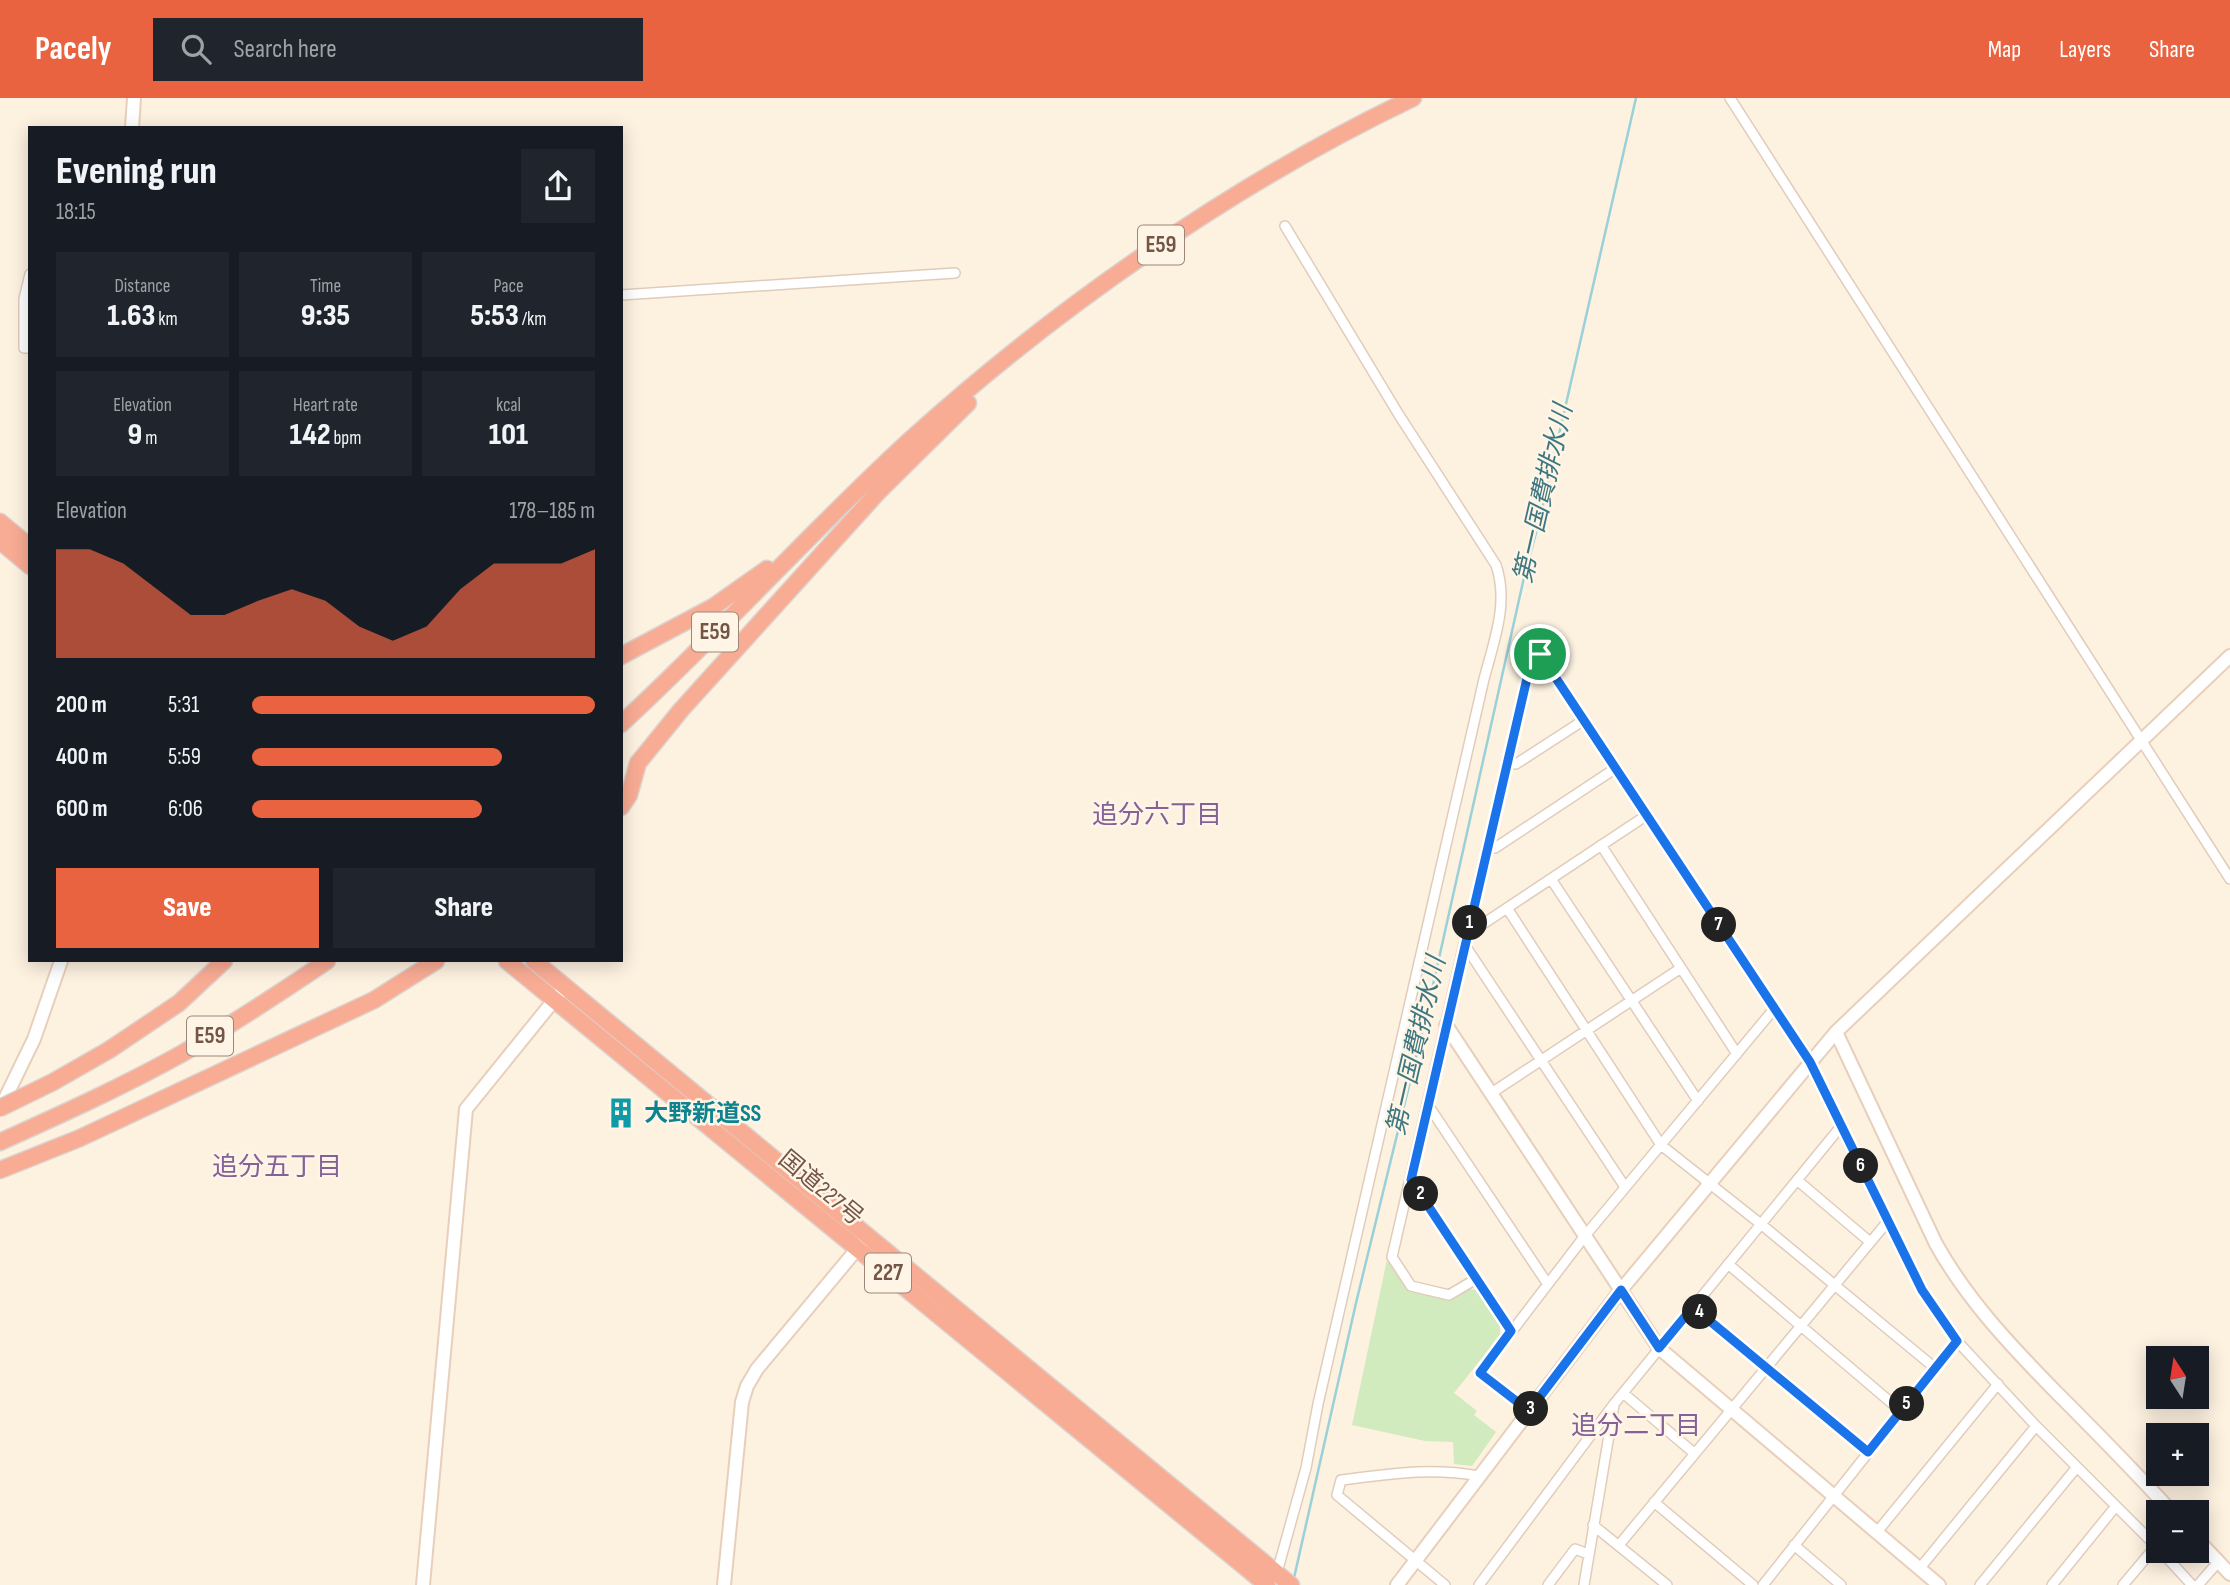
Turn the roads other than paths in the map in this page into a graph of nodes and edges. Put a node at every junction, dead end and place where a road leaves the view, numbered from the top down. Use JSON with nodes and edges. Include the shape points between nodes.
{"nodes":[{"id":1,"x":134,"y":98,"type":"edge"},
{"id":2,"x":1413,"y":98,"type":"edge"},
{"id":3,"x":1730,"y":98,"type":"edge"},
{"id":4,"x":132,"y":126,"type":"edge"},
{"id":5,"x":1286,"y":226,"type":"dead end"},
{"id":6,"x":955,"y":273,"type":"dead end"},
{"id":7,"x":28,"y":282,"type":"edge"},
{"id":8,"x":623,"y":295,"type":"edge"},
{"id":9,"x":28,"y":348,"type":"edge"},
{"id":10,"x":955,"y":408,"type":"junction"},
{"id":11,"x":0,"y":522,"type":"edge"},
{"id":12,"x":809,"y":540,"type":"junction"},
{"id":13,"x":0,"y":541,"type":"edge"},
{"id":14,"x":28,"y":545,"type":"edge"},
{"id":15,"x":28,"y":564,"type":"edge"},
{"id":16,"x":623,"y":655,"type":"edge"},
{"id":17,"x":2230,"y":656,"type":"edge"},
{"id":18,"x":1584,"y":720,"type":"junction"},
{"id":19,"x":623,"y":722,"type":"edge"},
{"id":20,"x":2141,"y":741,"type":"junction"},
{"id":21,"x":1507,"y":763,"type":"junction"},
{"id":22,"x":1616,"y":768,"type":"junction"},
{"id":23,"x":623,"y":804,"type":"edge"},
{"id":24,"x":1647,"y":815,"type":"junction"},
{"id":25,"x":1601,"y":845,"type":"junction"},
{"id":26,"x":1488,"y":847,"type":"junction"},
{"id":27,"x":1551,"y":879,"type":"junction"},
{"id":28,"x":2230,"y":880,"type":"edge"},
{"id":29,"x":1507,"y":908,"type":"junction"},
{"id":30,"x":1468,"y":934,"type":"junction"},
{"id":31,"x":1464,"y":944,"type":"junction"},
{"id":32,"x":61,"y":962,"type":"edge"},
{"id":33,"x":223,"y":962,"type":"edge"},
{"id":34,"x":326,"y":962,"type":"edge"},
{"id":35,"x":434,"y":962,"type":"edge"},
{"id":36,"x":509,"y":962,"type":"edge"},
{"id":37,"x":535,"y":962,"type":"edge"},
{"id":38,"x":1681,"y":968,"type":"junction"},
{"id":39,"x":560,"y":993,"type":"junction"},
{"id":40,"x":1631,"y":1000,"type":"junction"},
{"id":41,"x":1774,"y":1009,"type":"junction"},
{"id":42,"x":1446,"y":1025,"type":"junction"},
{"id":43,"x":1587,"y":1031,"type":"junction"},
{"id":44,"x":1836,"y":1032,"type":"junction"},
{"id":45,"x":1737,"y":1054,"type":"junction"},
{"id":46,"x":1542,"y":1061,"type":"junction"},
{"id":47,"x":1810,"y":1062,"type":"junction"},
{"id":48,"x":1490,"y":1094,"type":"junction"},
{"id":49,"x":1698,"y":1101,"type":"junction"},
{"id":50,"x":1428,"y":1105,"type":"junction"},
{"id":51,"x":0,"y":1109,"type":"edge"},
{"id":52,"x":1842,"y":1125,"type":"junction"},
{"id":53,"x":0,"y":1142,"type":"edge"},
{"id":54,"x":1661,"y":1145,"type":"junction"},
{"id":55,"x":0,"y":1170,"type":"edge"},
{"id":56,"x":1411,"y":1180,"type":"junction"},
{"id":57,"x":1797,"y":1180,"type":"junction"},
{"id":58,"x":1710,"y":1184,"type":"junction"},
{"id":59,"x":1625,"y":1186,"type":"junction"},
{"id":60,"x":1888,"y":1221,"type":"junction"},
{"id":61,"x":1762,"y":1224,"type":"junction"},
{"id":62,"x":1584,"y":1237,"type":"junction"},
{"id":63,"x":862,"y":1242,"type":"junction"},
{"id":64,"x":1870,"y":1242,"type":"junction"},
{"id":65,"x":1728,"y":1264,"type":"junction"},
{"id":66,"x":1476,"y":1279,"type":"junction"},
{"id":67,"x":1547,"y":1283,"type":"junction"},
{"id":68,"x":1835,"y":1286,"type":"junction"},
{"id":69,"x":1621,"y":1290,"type":"junction"},
{"id":70,"x":1693,"y":1307,"type":"junction"},
{"id":71,"x":1800,"y":1326,"type":"junction"},
{"id":72,"x":1511,"y":1331,"type":"junction"},
{"id":73,"x":1957,"y":1341,"type":"junction"},
{"id":74,"x":1659,"y":1348,"type":"junction"},
{"id":75,"x":1767,"y":1367,"type":"junction"},
{"id":76,"x":1935,"y":1368,"type":"junction"},
{"id":77,"x":1998,"y":1384,"type":"junction"},
{"id":78,"x":1623,"y":1393,"type":"junction"},
{"id":79,"x":1614,"y":1404,"type":"junction"},
{"id":80,"x":1731,"y":1410,"type":"junction"},
{"id":81,"x":1529,"y":1411,"type":"junction"},
{"id":82,"x":1902,"y":1411,"type":"junction"},
{"id":83,"x":2036,"y":1426,"type":"junction"},
{"id":84,"x":1868,"y":1452,"type":"junction"},
{"id":85,"x":1694,"y":1453,"type":"junction"},
{"id":86,"x":2077,"y":1466,"type":"junction"},
{"id":87,"x":1479,"y":1476,"type":"junction"},
{"id":88,"x":1833,"y":1496,"type":"junction"},
{"id":89,"x":2160,"y":1500,"type":"edge"},
{"id":90,"x":1654,"y":1502,"type":"junction"},
{"id":91,"x":2116,"y":1506,"type":"junction"},
{"id":92,"x":1593,"y":1525,"type":"junction"},
{"id":93,"x":1877,"y":1532,"type":"junction"},
{"id":94,"x":2146,"y":1536,"type":"edge"},
{"id":95,"x":1619,"y":1545,"type":"junction"},
{"id":96,"x":1794,"y":1545,"type":"junction"},
{"id":97,"x":2209,"y":1552,"type":"edge"},
{"id":98,"x":1588,"y":1554,"type":"junction"},
{"id":99,"x":1416,"y":1561,"type":"junction"},
{"id":100,"x":2146,"y":1561,"type":"edge"},
{"id":101,"x":2218,"y":1562,"type":"junction"},
{"id":102,"x":2172,"y":1563,"type":"edge"},
{"id":103,"x":1920,"y":1568,"type":"junction"},
{"id":104,"x":2230,"y":1574,"type":"edge"},
{"id":105,"x":1278,"y":1582,"type":"edge"},
{"id":106,"x":422,"y":1585,"type":"edge"},
{"id":107,"x":724,"y":1585,"type":"edge"},
{"id":108,"x":1397,"y":1585,"type":"edge"},
{"id":109,"x":1445,"y":1585,"type":"edge"},
{"id":110,"x":1479,"y":1585,"type":"edge"},
{"id":111,"x":1548,"y":1585,"type":"edge"},
{"id":112,"x":1584,"y":1585,"type":"edge"},
{"id":113,"x":1667,"y":1585,"type":"edge"},
{"id":114,"x":1753,"y":1585,"type":"edge"},
{"id":115,"x":1763,"y":1585,"type":"edge"},
{"id":116,"x":1841,"y":1585,"type":"edge"},
{"id":117,"x":1939,"y":1585,"type":"edge"},
{"id":118,"x":1980,"y":1585,"type":"edge"},
{"id":119,"x":2052,"y":1585,"type":"edge"},
{"id":120,"x":2123,"y":1585,"type":"edge"},
{"id":121,"x":2192,"y":1585,"type":"edge"},
{"id":122,"x":2199,"y":1585,"type":"edge"}],
"edges":[{"from":1,"to":4,"type":"street"},
{"from":2,"to":10,"type":"highway","number":"E59","via":[[1255,184],[1125,269]]},
{"from":3,"to":20,"type":"street"},
{"from":5,"to":105,"type":"street","via":[[1496,565],[1502,591],[1498,627]]},
{"from":6,"to":8,"type":"street"},
{"from":7,"to":9,"type":"street","via":[[24,348]]},
{"from":10,"to":12,"type":"highway","number":"E59","via":[[906,444]]},
{"from":10,"to":23,"type":"highway","via":[[648,749]]},
{"from":11,"to":14,"type":"highway"},
{"from":12,"to":16,"type":"highway","via":[[713,607]]},
{"from":12,"to":19,"type":"highway","number":"E59"},
{"from":13,"to":15,"type":"highway"},
{"from":17,"to":20,"type":"street"},
{"from":18,"to":21,"type":"street","via":[[1516,764]]},
{"from":18,"to":21,"type":"street","via":[[1540,654],[1531,661]]},
{"from":18,"to":22,"type":"street"},
{"from":20,"to":28,"type":"street"},
{"from":20,"to":44,"type":"street"},
{"from":21,"to":26,"type":"street"},
{"from":22,"to":24,"type":"street"},
{"from":22,"to":26,"type":"street","via":[[1495,848]]},
{"from":24,"to":25,"type":"street"},
{"from":24,"to":41,"type":"street"},
{"from":25,"to":27,"type":"street"},
{"from":25,"to":38,"type":"street"},
{"from":26,"to":30,"type":"street"},
{"from":27,"to":29,"type":"street"},
{"from":27,"to":40,"type":"street"},
{"from":29,"to":30,"type":"street"},
{"from":29,"to":43,"type":"street"},
{"from":30,"to":31,"type":"street"},
{"from":31,"to":42,"type":"street"},
{"from":31,"to":46,"type":"street"},
{"from":32,"to":51,"type":"street","via":[[34,1039]]},
{"from":33,"to":51,"type":"highway","bridge":true,"via":[[179,1003],[109,1050]]},
{"from":34,"to":53,"type":"highway","number":"E59","via":[[182,1053]]},
{"from":35,"to":55,"type":"highway","via":[[374,1000],[80,1138]]},
{"from":36,"to":39,"type":"highway","name":"国道227号","number":"227"},
{"from":37,"to":39,"type":"highway","name":"国道227号","number":"227"},
{"from":38,"to":40,"type":"street"},
{"from":38,"to":45,"type":"street"},
{"from":39,"to":63,"type":"highway","name":"国道227号","number":"227"},
{"from":39,"to":106,"type":"street","via":[[466,1110]]},
{"from":40,"to":43,"type":"street"},
{"from":40,"to":49,"type":"street"},
{"from":41,"to":45,"type":"street"},
{"from":41,"to":47,"type":"street"},
{"from":42,"to":48,"type":"street"},
{"from":42,"to":50,"type":"street"},
{"from":43,"to":46,"type":"street"},
{"from":43,"to":54,"type":"street"},
{"from":44,"to":47,"type":"street"},
{"from":44,"to":89,"type":"street","via":[[1953,1274],[2013,1348]]},
{"from":45,"to":49,"type":"street"},
{"from":46,"to":48,"type":"street"},
{"from":46,"to":59,"type":"street"},
{"from":47,"to":52,"type":"street"},
{"from":47,"to":58,"type":"street"},
{"from":48,"to":62,"type":"street"},
{"from":49,"to":54,"type":"street"},
{"from":50,"to":56,"type":"street"},
{"from":50,"to":67,"type":"street"},
{"from":52,"to":57,"type":"street"},
{"from":52,"to":60,"type":"street"},
{"from":54,"to":58,"type":"street"},
{"from":54,"to":59,"type":"street"},
{"from":56,"to":66,"type":"street"},
{"from":56,"to":66,"type":"street","via":[[1392,1257],[1411,1286],[1449,1295]]},
{"from":57,"to":61,"type":"street"},
{"from":57,"to":64,"type":"street"},
{"from":58,"to":61,"type":"street"},
{"from":58,"to":69,"type":"street"},
{"from":59,"to":62,"type":"street"},
{"from":60,"to":64,"type":"street"},
{"from":60,"to":73,"type":"street","via":[[1922,1290]]},
{"from":61,"to":65,"type":"street"},
{"from":61,"to":68,"type":"street"},
{"from":62,"to":67,"type":"street"},
{"from":62,"to":69,"type":"street"},
{"from":63,"to":105,"type":"highway","name":"国道227号","number":"227"},
{"from":63,"to":107,"type":"street","via":[[747,1386]]},
{"from":64,"to":68,"type":"street"},
{"from":65,"to":70,"type":"street"},
{"from":65,"to":71,"type":"street"},
{"from":66,"to":72,"type":"street"},
{"from":67,"to":72,"type":"street"},
{"from":68,"to":71,"type":"street"},
{"from":68,"to":76,"type":"street"},
{"from":69,"to":74,"type":"street"},
{"from":69,"to":81,"type":"street"},
{"from":70,"to":74,"type":"street"},
{"from":70,"to":75,"type":"street"},
{"from":71,"to":75,"type":"street"},
{"from":71,"to":82,"type":"street"},
{"from":72,"to":81,"type":"street","via":[[1480,1373]]},
{"from":73,"to":76,"type":"street"},
{"from":73,"to":77,"type":"street"},
{"from":74,"to":78,"type":"street"},
{"from":74,"to":80,"type":"street"},
{"from":75,"to":80,"type":"street"},
{"from":75,"to":84,"type":"street"},
{"from":76,"to":82,"type":"street"},
{"from":77,"to":83,"type":"street"},
{"from":77,"to":93,"type":"street"},
{"from":78,"to":79,"type":"street"},
{"from":78,"to":85,"type":"street"},
{"from":79,"to":92,"type":"street"},
{"from":79,"to":110,"type":"street"},
{"from":80,"to":85,"type":"street"},
{"from":80,"to":88,"type":"street"},
{"from":81,"to":87,"type":"street"},
{"from":82,"to":84,"type":"street"},
{"from":83,"to":86,"type":"street"},
{"from":83,"to":103,"type":"street"},
{"from":84,"to":88,"type":"street"},
{"from":85,"to":90,"type":"street"},
{"from":86,"to":91,"type":"street"},
{"from":86,"to":118,"type":"street"},
{"from":87,"to":99,"type":"street"},
{"from":87,"to":99,"type":"street","via":[[1425,1470],[1341,1480],[1337,1495]]},
{"from":88,"to":93,"type":"street"},
{"from":88,"to":96,"type":"street"},
{"from":90,"to":95,"type":"street"},
{"from":90,"to":114,"type":"street"},
{"from":91,"to":94,"type":"street"},
{"from":91,"to":119,"type":"street"},
{"from":92,"to":95,"type":"street"},
{"from":92,"to":98,"type":"street"},
{"from":93,"to":103,"type":"street"},
{"from":95,"to":113,"type":"street"},
{"from":96,"to":115,"type":"street"},
{"from":96,"to":116,"type":"street"},
{"from":97,"to":101,"type":"street"},
{"from":98,"to":111,"type":"street","via":[[1575,1549]]},
{"from":98,"to":112,"type":"street"},
{"from":99,"to":108,"type":"street"},
{"from":99,"to":109,"type":"street"},
{"from":100,"to":120,"type":"street"},
{"from":101,"to":104,"type":"street"},
{"from":101,"to":122,"type":"street"},
{"from":102,"to":121,"type":"street"},
{"from":103,"to":117,"type":"street"}]}
